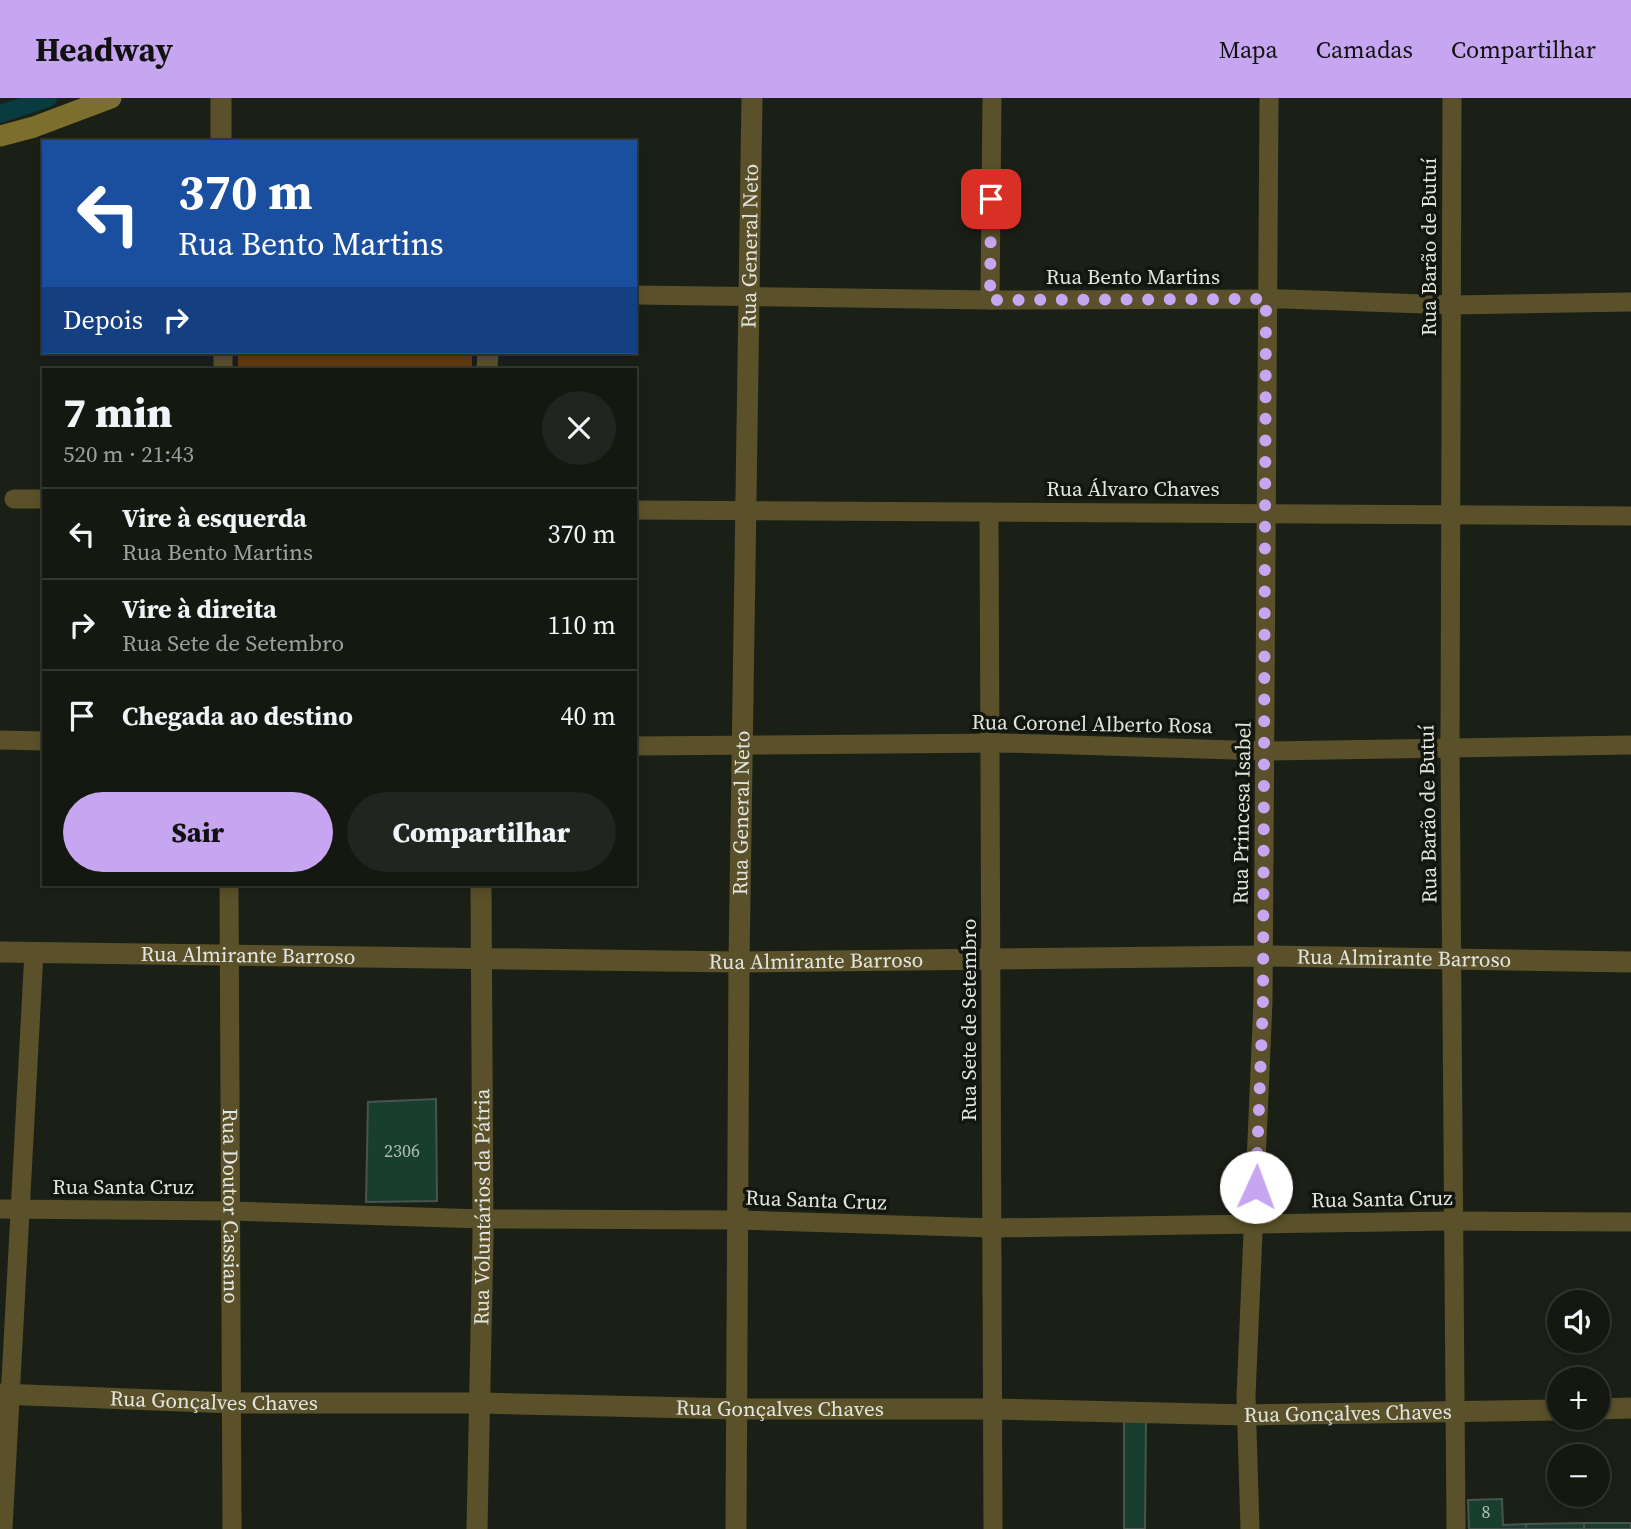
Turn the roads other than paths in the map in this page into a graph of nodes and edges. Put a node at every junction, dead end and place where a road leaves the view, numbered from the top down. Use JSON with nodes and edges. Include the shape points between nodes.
{"nodes":[{"id":1,"x":111,"y":98,"type":"edge"},
{"id":2,"x":221,"y":98,"type":"edge"},
{"id":3,"x":751,"y":98,"type":"edge"},
{"id":4,"x":992,"y":98,"type":"edge"},
{"id":5,"x":1269,"y":98,"type":"edge"},
{"id":6,"x":1452,"y":98,"type":"edge"},
{"id":7,"x":0,"y":136,"type":"edge"},
{"id":8,"x":221,"y":140,"type":"edge"},
{"id":9,"x":637,"y":295,"type":"edge"},
{"id":10,"x":748,"y":296,"type":"junction"},
{"id":11,"x":1266,"y":299,"type":"junction"},
{"id":12,"x":990,"y":300,"type":"junction"},
{"id":13,"x":1631,"y":303,"type":"edge"},
{"id":14,"x":1451,"y":305,"type":"junction"},
{"id":15,"x":14,"y":499,"type":"dead end"},
{"id":16,"x":42,"y":499,"type":"edge"},
{"id":17,"x":746,"y":509,"type":"junction"},
{"id":18,"x":637,"y":510,"type":"edge"},
{"id":19,"x":989,"y":512,"type":"junction"},
{"id":20,"x":1265,"y":512,"type":"junction"},
{"id":21,"x":1452,"y":514,"type":"junction"},
{"id":22,"x":1631,"y":516,"type":"edge"},
{"id":23,"x":0,"y":740,"type":"edge"},
{"id":24,"x":42,"y":741,"type":"edge"},
{"id":25,"x":989,"y":743,"type":"junction"},
{"id":26,"x":637,"y":746,"type":"edge"},
{"id":27,"x":742,"y":746,"type":"junction"},
{"id":28,"x":1631,"y":746,"type":"edge"},
{"id":29,"x":1450,"y":749,"type":"junction"},
{"id":30,"x":1266,"y":751,"type":"junction"},
{"id":31,"x":229,"y":886,"type":"edge"},
{"id":32,"x":481,"y":886,"type":"edge"},
{"id":33,"x":0,"y":952,"type":"edge"},
{"id":34,"x":34,"y":952,"type":"junction"},
{"id":35,"x":230,"y":956,"type":"junction"},
{"id":36,"x":1263,"y":956,"type":"junction"},
{"id":37,"x":481,"y":957,"type":"junction"},
{"id":38,"x":992,"y":959,"type":"junction"},
{"id":39,"x":1452,"y":960,"type":"junction"},
{"id":40,"x":739,"y":962,"type":"junction"},
{"id":41,"x":1631,"y":962,"type":"edge"},
{"id":42,"x":10,"y":1209,"type":"edge"},
{"id":43,"x":232,"y":1211,"type":"junction"},
{"id":44,"x":483,"y":1219,"type":"junction"},
{"id":45,"x":737,"y":1220,"type":"junction"},
{"id":46,"x":1452,"y":1221,"type":"junction"},
{"id":47,"x":1631,"y":1222,"type":"edge"},
{"id":48,"x":1254,"y":1223,"type":"junction"},
{"id":49,"x":992,"y":1228,"type":"junction"},
{"id":50,"x":5,"y":1394,"type":"edge"},
{"id":51,"x":233,"y":1403,"type":"junction"},
{"id":52,"x":481,"y":1403,"type":"junction"},
{"id":53,"x":1631,"y":1408,"type":"edge"},
{"id":54,"x":738,"y":1409,"type":"junction"},
{"id":55,"x":993,"y":1409,"type":"junction"},
{"id":56,"x":1610,"y":1409,"type":"edge"},
{"id":57,"x":1547,"y":1410,"type":"edge"},
{"id":58,"x":1454,"y":1413,"type":"junction"},
{"id":59,"x":1246,"y":1415,"type":"junction"},
{"id":60,"x":3,"y":1529,"type":"edge"},
{"id":61,"x":232,"y":1529,"type":"edge"},
{"id":62,"x":477,"y":1529,"type":"edge"},
{"id":63,"x":736,"y":1529,"type":"edge"},
{"id":64,"x":993,"y":1529,"type":"edge"},
{"id":65,"x":1250,"y":1529,"type":"edge"},
{"id":66,"x":1457,"y":1529,"type":"edge"}],
"edges":[{"from":1,"to":7,"type":"main road"},
{"from":2,"to":8,"type":"street"},
{"from":3,"to":10,"type":"street","name":"Rua General Neto"},
{"from":4,"to":12,"type":"street"},
{"from":5,"to":11,"type":"street","name":"Rua Princesa Isabel"},
{"from":6,"to":14,"type":"street","name":"Rua Barão de Butuí"},
{"from":9,"to":10,"type":"street","name":"Rua Bento Martins"},
{"from":10,"to":12,"type":"street","name":"Rua Bento Martins"},
{"from":10,"to":17,"type":"street","name":"Rua General Neto"},
{"from":11,"to":12,"type":"street","name":"Rua Bento Martins"},
{"from":11,"to":14,"type":"street","name":"Rua Bento Martins"},
{"from":11,"to":20,"type":"street","name":"Rua Princesa Isabel"},
{"from":13,"to":14,"type":"street","name":"Rua Bento Martins"},
{"from":14,"to":21,"type":"street","name":"Rua Barão de Butuí"},
{"from":15,"to":16,"type":"street"},
{"from":17,"to":18,"type":"street","name":"Rua Álvaro Chaves"},
{"from":17,"to":19,"type":"street","name":"Rua Álvaro Chaves"},
{"from":17,"to":27,"type":"street","name":"Rua General Neto"},
{"from":19,"to":20,"type":"street","name":"Rua Álvaro Chaves"},
{"from":19,"to":25,"type":"street","name":"Rua Sete de Setembro"},
{"from":20,"to":21,"type":"street","name":"Rua Álvaro Chaves"},
{"from":20,"to":30,"type":"street","name":"Rua Princesa Isabel"},
{"from":21,"to":22,"type":"street","name":"Rua Álvaro Chaves"},
{"from":21,"to":29,"type":"street","name":"Rua Barão de Butuí"},
{"from":23,"to":24,"type":"street"},
{"from":25,"to":27,"type":"street","name":"Rua Coronel Alberto Rosa"},
{"from":25,"to":30,"type":"street","name":"Rua Coronel Alberto Rosa"},
{"from":25,"to":38,"type":"street","name":"Rua Sete de Setembro"},
{"from":26,"to":27,"type":"street","name":"Rua Coronel Alberto Rosa"},
{"from":27,"to":40,"type":"street","name":"Rua General Neto"},
{"from":28,"to":29,"type":"street","name":"Rua Coronel Alberto Rosa"},
{"from":29,"to":30,"type":"street","name":"Rua Coronel Alberto Rosa"},
{"from":29,"to":39,"type":"street","name":"Rua Barão de Butuí"},
{"from":30,"to":36,"type":"street","name":"Rua Princesa Isabel"},
{"from":31,"to":35,"type":"street","name":"Rua Doutor Cassiano"},
{"from":32,"to":37,"type":"street","name":"Rua Voluntários da Pátria"},
{"from":33,"to":34,"type":"street","name":"Rua Almirante Barroso"},
{"from":34,"to":35,"type":"street","name":"Rua Almirante Barroso"},
{"from":34,"to":42,"type":"street"},
{"from":35,"to":37,"type":"street","name":"Rua Almirante Barroso"},
{"from":35,"to":43,"type":"street","name":"Rua Doutor Cassiano"},
{"from":36,"to":38,"type":"street","name":"Rua Almirante Barroso"},
{"from":36,"to":39,"type":"street","name":"Rua Almirante Barroso"},
{"from":36,"to":48,"type":"street","name":"Rua Princesa Isabel"},
{"from":37,"to":40,"type":"street","name":"Rua Almirante Barroso"},
{"from":37,"to":44,"type":"street","name":"Rua Voluntários da Pátria"},
{"from":38,"to":40,"type":"street","name":"Rua Almirante Barroso"},
{"from":38,"to":49,"type":"street","name":"Rua Sete de Setembro"},
{"from":39,"to":41,"type":"street","name":"Rua Almirante Barroso"},
{"from":39,"to":46,"type":"street","name":"Rua Barão de Butuí"},
{"from":40,"to":45,"type":"street","name":"Rua General Neto"},
{"from":42,"to":43,"type":"street","name":"Rua Santa Cruz"},
{"from":42,"to":50,"type":"street"},
{"from":43,"to":44,"type":"street","name":"Rua Santa Cruz"},
{"from":43,"to":51,"type":"street","name":"Rua Doutor Cassiano"},
{"from":44,"to":45,"type":"street","name":"Rua Santa Cruz"},
{"from":44,"to":52,"type":"street","name":"Rua Voluntários da Pátria"},
{"from":45,"to":49,"type":"street","name":"Rua Santa Cruz"},
{"from":45,"to":54,"type":"street","name":"Rua General Neto"},
{"from":46,"to":47,"type":"street","name":"Rua Santa Cruz"},
{"from":46,"to":48,"type":"street","name":"Rua Santa Cruz"},
{"from":46,"to":58,"type":"street","name":"Rua Barão de Butuí"},
{"from":48,"to":49,"type":"street","name":"Rua Santa Cruz"},
{"from":48,"to":59,"type":"street","name":"Rua Princesa Isabel"},
{"from":49,"to":55,"type":"street","name":"Rua Sete de Setembro"},
{"from":50,"to":51,"type":"street","name":"Rua Gonçalves Chaves"},
{"from":50,"to":60,"type":"street"},
{"from":51,"to":52,"type":"street","name":"Rua Gonçalves Chaves"},
{"from":51,"to":61,"type":"street","name":"Rua Doutor Cassiano"},
{"from":52,"to":54,"type":"street","name":"Rua Gonçalves Chaves"},
{"from":52,"to":62,"type":"street","name":"Rua Voluntários da Pátria"},
{"from":53,"to":56,"type":"street"},
{"from":54,"to":55,"type":"street","name":"Rua Gonçalves Chaves"},
{"from":54,"to":63,"type":"street","name":"Rua General Neto"},
{"from":55,"to":59,"type":"street","name":"Rua Gonçalves Chaves"},
{"from":55,"to":64,"type":"street","name":"Rua Sete de Setembro"},
{"from":57,"to":58,"type":"street","name":"Rua Gonçalves Chaves"},
{"from":58,"to":59,"type":"street","name":"Rua Gonçalves Chaves"},
{"from":58,"to":66,"type":"street","name":"Rua Barão de Butuí"},
{"from":59,"to":65,"type":"street","name":"Rua Princesa Isabel"}]}
